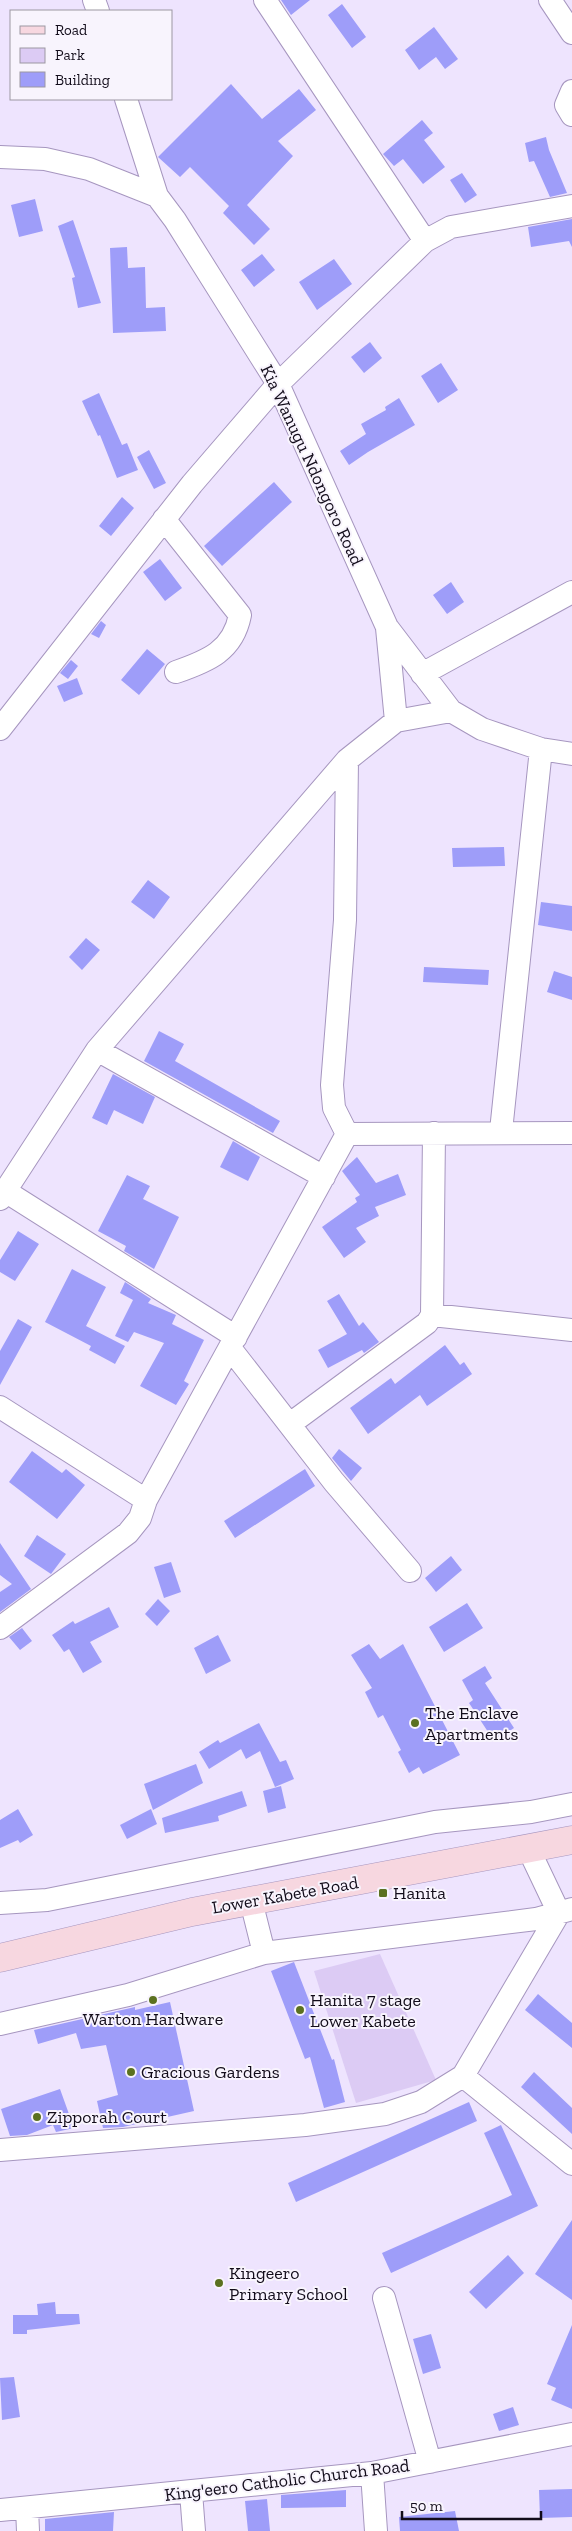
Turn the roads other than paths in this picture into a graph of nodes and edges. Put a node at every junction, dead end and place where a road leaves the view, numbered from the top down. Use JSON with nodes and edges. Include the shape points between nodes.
{"nodes":[{"id":1,"x":265,"y":0,"type":"edge"},
{"id":2,"x":550,"y":0,"type":"edge"},
{"id":3,"x":572,"y":33,"type":"edge"},
{"id":4,"x":572,"y":91,"type":"edge"},
{"id":5,"x":126,"y":100,"type":"edge"},
{"id":6,"x":572,"y":116,"type":"edge"},
{"id":7,"x":0,"y":156,"type":"edge"},
{"id":8,"x":157,"y":196,"type":"junction"},
{"id":9,"x":572,"y":206,"type":"edge"},
{"id":10,"x":425,"y":241,"type":"junction"},
{"id":11,"x":278,"y":384,"type":"junction"},
{"id":12,"x":164,"y":520,"type":"junction"},
{"id":13,"x":572,"y":592,"type":"edge"},
{"id":14,"x":387,"y":628,"type":"junction"},
{"id":15,"x":176,"y":672,"type":"dead end"},
{"id":16,"x":422,"y":674,"type":"junction"},
{"id":17,"x":451,"y":711,"type":"junction"},
{"id":18,"x":396,"y":721,"type":"junction"},
{"id":19,"x":0,"y":729,"type":"edge"},
{"id":20,"x":541,"y":749,"type":"junction"},
{"id":21,"x":572,"y":754,"type":"edge"},
{"id":22,"x":347,"y":760,"type":"junction"},
{"id":23,"x":97,"y":1050,"type":"junction"},
{"id":24,"x":501,"y":1131,"type":"junction"},
{"id":25,"x":572,"y":1132,"type":"edge"},
{"id":26,"x":434,"y":1133,"type":"junction"},
{"id":27,"x":347,"y":1134,"type":"junction"},
{"id":28,"x":324,"y":1177,"type":"junction"},
{"id":29,"x":2,"y":1195,"type":"edge"},
{"id":30,"x":432,"y":1315,"type":"junction"},
{"id":31,"x":572,"y":1330,"type":"edge"},
{"id":32,"x":233,"y":1343,"type":"junction"},
{"id":33,"x":0,"y":1407,"type":"edge"},
{"id":34,"x":290,"y":1424,"type":"junction"},
{"id":35,"x":146,"y":1500,"type":"junction"},
{"id":36,"x":410,"y":1571,"type":"dead end"},
{"id":37,"x":0,"y":1628,"type":"edge"},
{"id":38,"x":572,"y":1804,"type":"edge"},
{"id":39,"x":572,"y":1840,"type":"edge"},
{"id":40,"x":529,"y":1850,"type":"junction"},
{"id":41,"x":251,"y":1902,"type":"junction"},
{"id":42,"x":0,"y":1903,"type":"edge"},
{"id":43,"x":566,"y":1911,"type":"edge"},
{"id":44,"x":264,"y":1953,"type":"junction"},
{"id":45,"x":0,"y":1958,"type":"edge"},
{"id":46,"x":0,"y":2024,"type":"edge"},
{"id":47,"x":463,"y":2076,"type":"junction"},
{"id":48,"x":0,"y":2150,"type":"edge"},
{"id":49,"x":572,"y":2164,"type":"edge"},
{"id":50,"x":384,"y":2298,"type":"dead end"},
{"id":51,"x":572,"y":2434,"type":"edge"},
{"id":52,"x":430,"y":2462,"type":"junction"},
{"id":53,"x":372,"y":2474,"type":"junction"},
{"id":54,"x":190,"y":2492,"type":"junction"},
{"id":55,"x":27,"y":2508,"type":"junction"},
{"id":56,"x":0,"y":2510,"type":"edge"},
{"id":57,"x":28,"y":2531,"type":"edge"},
{"id":58,"x":194,"y":2531,"type":"edge"},
{"id":59,"x":376,"y":2531,"type":"edge"}],
"edges":[{"from":1,"to":10,"type":"street"},
{"from":2,"to":3,"type":"street"},
{"from":4,"to":6,"type":"street","via":[[566,105]]},
{"from":5,"to":8,"type":"street"},
{"from":7,"to":8,"type":"street","via":[[45,159],[89,169]]},
{"from":8,"to":11,"type":"street","name":"Kia Wanugu Ndongoro Road"},
{"from":9,"to":10,"type":"street","via":[[451,227]]},
{"from":10,"to":11,"type":"street"},
{"from":11,"to":12,"type":"street"},
{"from":11,"to":14,"type":"street","name":"Kia Wanugu Ndongoro Road"},
{"from":12,"to":15,"type":"street","via":[[240,615],[236,633],[221,651],[200,664]]},
{"from":12,"to":19,"type":"street"},
{"from":13,"to":16,"type":"street"},
{"from":14,"to":16,"type":"street","name":"Kia Wanugu Ndongoro Road"},
{"from":14,"to":18,"type":"street"},
{"from":16,"to":17,"type":"street","name":"Kia Wanugu Ndongoro Road"},
{"from":17,"to":18,"type":"street"},
{"from":17,"to":20,"type":"street","name":"Kia Wanugu Ndongoro Road","via":[[482,729]]},
{"from":18,"to":22,"type":"street"},
{"from":20,"to":21,"type":"street","name":"Kia Wanugu Ndongoro Road"},
{"from":20,"to":24,"type":"street"},
{"from":22,"to":23,"type":"street"},
{"from":22,"to":27,"type":"street","via":[[345,920],[332,1085],[334,1108]]},
{"from":23,"to":28,"type":"street"},
{"from":23,"to":29,"type":"street"},
{"from":24,"to":25,"type":"street"},
{"from":24,"to":26,"type":"street"},
{"from":26,"to":27,"type":"street"},
{"from":26,"to":30,"type":"street"},
{"from":27,"to":28,"type":"street"},
{"from":28,"to":32,"type":"street"},
{"from":29,"to":32,"type":"street"},
{"from":30,"to":31,"type":"street"},
{"from":30,"to":34,"type":"street","via":[[427,1324]]},
{"from":32,"to":34,"type":"street"},
{"from":32,"to":35,"type":"street"},
{"from":33,"to":35,"type":"street"},
{"from":34,"to":36,"type":"street","via":[[334,1482]]},
{"from":35,"to":37,"type":"street","via":[[140,1518],[128,1533]]},
{"from":38,"to":42,"type":"street","via":[[531,1812],[435,1822],[47,1900]]},
{"from":39,"to":40,"type":"main road","name":"Lower Kabete Road"},
{"from":40,"to":41,"type":"main road","name":"Lower Kabete Road"},
{"from":40,"to":43,"type":"street"},
{"from":41,"to":44,"type":"street"},
{"from":41,"to":45,"type":"main road","name":"Lower Kabete Road","via":[[192,1912]]},
{"from":43,"to":44,"type":"street","via":[[536,1919]]},
{"from":43,"to":47,"type":"street"},
{"from":44,"to":46,"type":"street","via":[[128,1995]]},
{"from":47,"to":48,"type":"street","via":[[421,2102],[385,2114],[305,2125]]},
{"from":47,"to":49,"type":"street"},
{"from":50,"to":52,"type":"street"},
{"from":51,"to":52,"type":"street","name":"King'eero Catholic Church Road"},
{"from":52,"to":53,"type":"street","name":"King'eero Catholic Church Road"},
{"from":53,"to":54,"type":"street","name":"King'eero Catholic Church Road"},
{"from":53,"to":59,"type":"street"},
{"from":54,"to":55,"type":"street","name":"King'eero Catholic Church Road"},
{"from":54,"to":58,"type":"street"},
{"from":55,"to":56,"type":"street","name":"King'eero Catholic Church Road"},
{"from":55,"to":57,"type":"street"}]}
